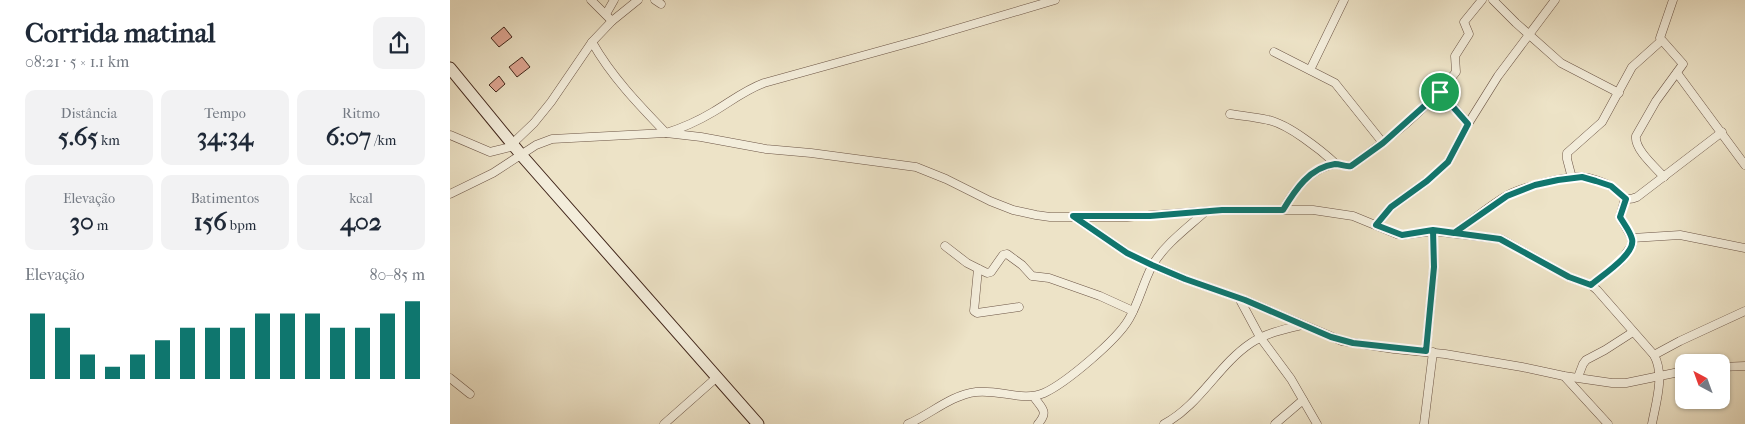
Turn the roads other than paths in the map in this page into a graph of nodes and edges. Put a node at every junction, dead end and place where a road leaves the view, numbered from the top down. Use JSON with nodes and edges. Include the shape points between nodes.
{"nodes":[{"id":1,"x":591,"y":0,"type":"edge"},
{"id":2,"x":614,"y":0,"type":"edge"},
{"id":3,"x":638,"y":0,"type":"edge"},
{"id":4,"x":1055,"y":0,"type":"edge"},
{"id":5,"x":1344,"y":0,"type":"edge"},
{"id":6,"x":1482,"y":0,"type":"edge"},
{"id":7,"x":1493,"y":0,"type":"edge"},
{"id":8,"x":1555,"y":0,"type":"edge"},
{"id":9,"x":1673,"y":0,"type":"edge"},
{"id":10,"x":606,"y":14,"type":"junction"},
{"id":11,"x":612,"y":21,"type":"junction"},
{"id":12,"x":1530,"y":34,"type":"junction"},
{"id":13,"x":1661,"y":41,"type":"junction"},
{"id":14,"x":592,"y":42,"type":"junction"},
{"id":15,"x":1274,"y":52,"type":"dead end"},
{"id":16,"x":450,"y":68,"type":"edge"},
{"id":17,"x":1310,"y":70,"type":"junction"},
{"id":18,"x":1677,"y":73,"type":"junction"},
{"id":19,"x":1440,"y":92,"type":"junction"},
{"id":20,"x":1619,"y":93,"type":"junction"},
{"id":21,"x":1230,"y":114,"type":"dead end"},
{"id":22,"x":1468,"y":124,"type":"junction"},
{"id":23,"x":1722,"y":132,"type":"junction"},
{"id":24,"x":666,"y":133,"type":"junction"},
{"id":25,"x":450,"y":135,"type":"edge"},
{"id":26,"x":1383,"y":143,"type":"junction"},
{"id":27,"x":516,"y":148,"type":"junction"},
{"id":28,"x":1336,"y":164,"type":"junction"},
{"id":29,"x":1745,"y":165,"type":"edge"},
{"id":30,"x":1664,"y":177,"type":"junction"},
{"id":31,"x":1572,"y":178,"type":"junction"},
{"id":32,"x":450,"y":194,"type":"edge"},
{"id":33,"x":1626,"y":199,"type":"junction"},
{"id":34,"x":1283,"y":210,"type":"junction"},
{"id":35,"x":1205,"y":212,"type":"junction"},
{"id":36,"x":1073,"y":216,"type":"junction"},
{"id":37,"x":1376,"y":225,"type":"junction"},
{"id":38,"x":1433,"y":230,"type":"junction"},
{"id":39,"x":1454,"y":233,"type":"junction"},
{"id":40,"x":1632,"y":238,"type":"junction"},
{"id":41,"x":945,"y":246,"type":"dead end"},
{"id":42,"x":1745,"y":248,"type":"edge"},
{"id":43,"x":1152,"y":265,"type":"junction"},
{"id":44,"x":978,"y":269,"type":"junction"},
{"id":45,"x":1591,"y":285,"type":"junction"},
{"id":46,"x":1239,"y":298,"type":"junction"},
{"id":47,"x":1019,"y":307,"type":"dead end"},
{"id":48,"x":1133,"y":311,"type":"junction"},
{"id":49,"x":1745,"y":312,"type":"edge"},
{"id":50,"x":1302,"y":325,"type":"junction"},
{"id":51,"x":1633,"y":332,"type":"junction"},
{"id":52,"x":1260,"y":337,"type":"junction"},
{"id":53,"x":1429,"y":352,"type":"junction"},
{"id":54,"x":1654,"y":355,"type":"junction"},
{"id":55,"x":1745,"y":366,"type":"edge"},
{"id":56,"x":1730,"y":367,"type":"edge"},
{"id":57,"x":1675,"y":373,"type":"edge"},
{"id":58,"x":1564,"y":376,"type":"junction"},
{"id":59,"x":1578,"y":377,"type":"junction"},
{"id":60,"x":1660,"y":377,"type":"junction"},
{"id":61,"x":450,"y":378,"type":"edge"},
{"id":62,"x":716,"y":378,"type":"junction"},
{"id":63,"x":470,"y":394,"type":"dead end"},
{"id":64,"x":1034,"y":397,"type":"junction"},
{"id":65,"x":1303,"y":400,"type":"junction"},
{"id":66,"x":664,"y":424,"type":"edge"},
{"id":67,"x":758,"y":424,"type":"edge"},
{"id":68,"x":908,"y":424,"type":"edge"},
{"id":69,"x":1038,"y":424,"type":"edge"},
{"id":70,"x":1164,"y":424,"type":"edge"},
{"id":71,"x":1275,"y":424,"type":"edge"},
{"id":72,"x":1317,"y":424,"type":"edge"},
{"id":73,"x":1424,"y":424,"type":"edge"},
{"id":74,"x":1608,"y":424,"type":"edge"},
{"id":75,"x":1652,"y":424,"type":"edge"}],
"edges":[{"from":1,"to":10,"type":"street"},
{"from":2,"to":10,"type":"street"},
{"from":3,"to":11,"type":"street"},
{"from":4,"to":24,"type":"street","via":[[924,40],[764,83],[743,92],[712,113]]},
{"from":5,"to":17,"type":"street"},
{"from":6,"to":19,"type":"street","via":[[1464,22],[1470,34],[1455,56],[1456,72]]},
{"from":7,"to":12,"type":"street"},
{"from":8,"to":12,"type":"street"},
{"from":9,"to":13,"type":"street","via":[[1660,35]]},
{"from":10,"to":11,"type":"street"},
{"from":11,"to":14,"type":"street"},
{"from":12,"to":20,"type":"street","via":[[1561,62]]},
{"from":12,"to":22,"type":"street","via":[[1498,76]]},
{"from":13,"to":18,"type":"street","via":[[1683,64]]},
{"from":13,"to":20,"type":"street","via":[[1634,64]]},
{"from":14,"to":24,"type":"street","via":[[634,100]]},
{"from":14,"to":27,"type":"street"},
{"from":15,"to":17,"type":"street"},
{"from":16,"to":27,"type":"main road"},
{"from":17,"to":26,"type":"street","via":[[1334,83]]},
{"from":18,"to":23,"type":"street"},
{"from":18,"to":30,"type":"street","via":[[1656,101],[1635,141]]},
{"from":19,"to":22,"type":"street"},
{"from":19,"to":26,"type":"street"},
{"from":20,"to":31,"type":"street","via":[[1602,122],[1567,153]]},
{"from":21,"to":28,"type":"street","via":[[1282,124]]},
{"from":22,"to":37,"type":"street","via":[[1448,162],[1391,207]]},
{"from":23,"to":29,"type":"street"},
{"from":23,"to":30,"type":"street"},
{"from":24,"to":27,"type":"street","via":[[552,139]]},
{"from":24,"to":36,"type":"street","via":[[916,167],[1013,210],[1050,217]]},
{"from":25,"to":27,"type":"street","via":[[490,152]]},
{"from":26,"to":28,"type":"street","via":[[1351,166]]},
{"from":27,"to":32,"type":"street","via":[[493,173]]},
{"from":27,"to":62,"type":"main road"},
{"from":28,"to":34,"type":"street","via":[[1302,182]]},
{"from":30,"to":33,"type":"street","via":[[1638,197]]},
{"from":31,"to":33,"type":"street","via":[[1582,177],[1611,186]]},
{"from":31,"to":39,"type":"street","via":[[1514,192]]},
{"from":33,"to":40,"type":"street","via":[[1620,217]]},
{"from":34,"to":35,"type":"street"},
{"from":34,"to":37,"type":"street","via":[[1339,213]]},
{"from":35,"to":36,"type":"street"},
{"from":35,"to":43,"type":"street"},
{"from":36,"to":43,"type":"street","via":[[1127,253]]},
{"from":37,"to":38,"type":"street","via":[[1402,235]]},
{"from":38,"to":39,"type":"street"},
{"from":38,"to":53,"type":"street"},
{"from":39,"to":45,"type":"street","via":[[1500,239],[1569,277]]},
{"from":40,"to":42,"type":"street","via":[[1680,235]]},
{"from":40,"to":45,"type":"street","via":[[1626,256]]},
{"from":41,"to":44,"type":"street"},
{"from":43,"to":46,"type":"street"},
{"from":43,"to":48,"type":"street"},
{"from":44,"to":47,"type":"street","via":[[974,312]]},
{"from":44,"to":48,"type":"street","via":[[991,272],[1005,254],[1032,276],[1049,278]]},
{"from":45,"to":51,"type":"street"},
{"from":46,"to":50,"type":"street"},
{"from":46,"to":52,"type":"street"},
{"from":48,"to":64,"type":"street","via":[[1121,330],[1075,373]]},
{"from":49,"to":54,"type":"street"},
{"from":50,"to":52,"type":"street"},
{"from":50,"to":53,"type":"street","via":[[1342,341]]},
{"from":51,"to":54,"type":"street"},
{"from":51,"to":59,"type":"street","via":[[1586,360]]},
{"from":52,"to":65,"type":"street"},
{"from":52,"to":70,"type":"street","via":[[1234,358],[1183,412]]},
{"from":53,"to":58,"type":"street"},
{"from":53,"to":73,"type":"street"},
{"from":54,"to":60,"type":"street"},
{"from":55,"to":56,"type":"street"},
{"from":57,"to":60,"type":"street"},
{"from":58,"to":59,"type":"street"},
{"from":58,"to":74,"type":"street"},
{"from":59,"to":60,"type":"street","via":[[1612,383]]},
{"from":60,"to":75,"type":"street"},
{"from":61,"to":63,"type":"street"},
{"from":62,"to":66,"type":"street"},
{"from":62,"to":67,"type":"main road"},
{"from":64,"to":68,"type":"street","via":[[976,392],[943,404]]},
{"from":64,"to":69,"type":"street","via":[[1044,413]]},
{"from":65,"to":71,"type":"street"},
{"from":65,"to":72,"type":"street"}]}
